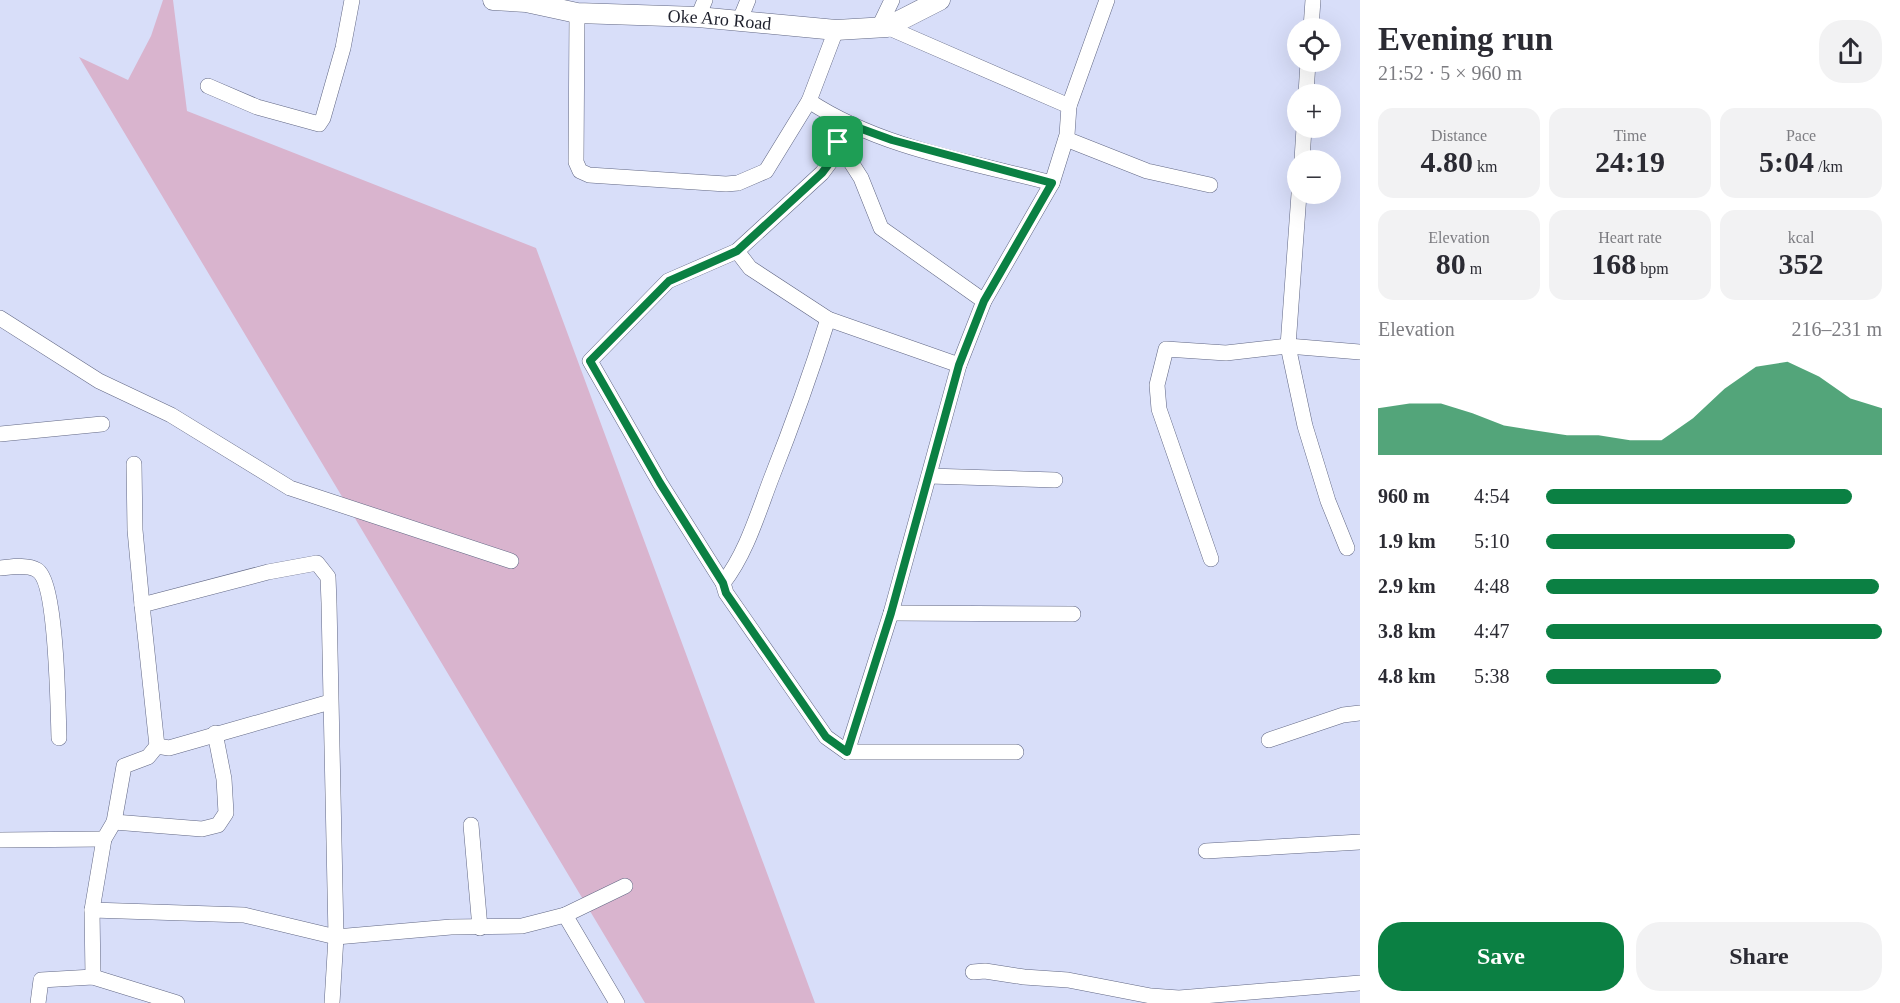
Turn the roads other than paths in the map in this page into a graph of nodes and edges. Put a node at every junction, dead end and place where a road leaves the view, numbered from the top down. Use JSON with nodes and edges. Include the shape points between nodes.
{"nodes":[{"id":1,"x":352,"y":0,"type":"edge"},
{"id":2,"x":493,"y":0,"type":"edge"},
{"id":3,"x":747,"y":0,"type":"edge"},
{"id":4,"x":892,"y":0,"type":"edge"},
{"id":5,"x":940,"y":0,"type":"edge"},
{"id":6,"x":1107,"y":0,"type":"edge"},
{"id":7,"x":1313,"y":0,"type":"edge"},
{"id":8,"x":701,"y":9,"type":"edge"},
{"id":9,"x":577,"y":13,"type":"junction"},
{"id":10,"x":1312,"y":18,"type":"edge"},
{"id":11,"x":739,"y":22,"type":"junction"},
{"id":12,"x":883,"y":27,"type":"junction"},
{"id":13,"x":836,"y":30,"type":"junction"},
{"id":14,"x":208,"y":86,"type":"dead end"},
{"id":15,"x":809,"y":101,"type":"junction"},
{"id":16,"x":1069,"y":106,"type":"junction"},
{"id":17,"x":837,"y":120,"type":"junction"},
{"id":18,"x":1066,"y":139,"type":"junction"},
{"id":19,"x":838,"y":142,"type":"junction"},
{"id":20,"x":1052,"y":183,"type":"junction"},
{"id":21,"x":1210,"y":185,"type":"dead end"},
{"id":22,"x":1298,"y":204,"type":"edge"},
{"id":23,"x":737,"y":251,"type":"junction"},
{"id":24,"x":984,"y":301,"type":"junction"},
{"id":25,"x":0,"y":318,"type":"edge"},
{"id":26,"x":828,"y":318,"type":"junction"},
{"id":27,"x":1288,"y":346,"type":"junction"},
{"id":28,"x":1360,"y":352,"type":"edge"},
{"id":29,"x":959,"y":365,"type":"junction"},
{"id":30,"x":102,"y":424,"type":"dead end"},
{"id":31,"x":0,"y":434,"type":"edge"},
{"id":32,"x":134,"y":464,"type":"dead end"},
{"id":33,"x":929,"y":476,"type":"junction"},
{"id":34,"x":1055,"y":480,"type":"dead end"},
{"id":35,"x":1347,"y":548,"type":"dead end"},
{"id":36,"x":1211,"y":559,"type":"dead end"},
{"id":37,"x":512,"y":561,"type":"dead end"},
{"id":38,"x":0,"y":568,"type":"edge"},
{"id":39,"x":723,"y":583,"type":"junction"},
{"id":40,"x":142,"y":605,"type":"junction"},
{"id":41,"x":891,"y":613,"type":"junction"},
{"id":42,"x":1073,"y":614,"type":"dead end"},
{"id":43,"x":330,"y":702,"type":"junction"},
{"id":44,"x":1360,"y":713,"type":"edge"},
{"id":45,"x":215,"y":733,"type":"junction"},
{"id":46,"x":59,"y":738,"type":"dead end"},
{"id":47,"x":1269,"y":740,"type":"dead end"},
{"id":48,"x":157,"y":746,"type":"junction"},
{"id":49,"x":847,"y":752,"type":"junction"},
{"id":50,"x":1016,"y":752,"type":"dead end"},
{"id":51,"x":114,"y":822,"type":"junction"},
{"id":52,"x":471,"y":825,"type":"dead end"},
{"id":53,"x":104,"y":839,"type":"junction"},
{"id":54,"x":0,"y":840,"type":"edge"},
{"id":55,"x":1360,"y":842,"type":"edge"},
{"id":56,"x":1206,"y":851,"type":"dead end"},
{"id":57,"x":625,"y":886,"type":"dead end"},
{"id":58,"x":92,"y":910,"type":"junction"},
{"id":59,"x":565,"y":915,"type":"junction"},
{"id":60,"x":480,"y":928,"type":"junction"},
{"id":61,"x":336,"y":937,"type":"junction"},
{"id":62,"x":973,"y":972,"type":"dead end"},
{"id":63,"x":93,"y":977,"type":"junction"},
{"id":64,"x":1360,"y":983,"type":"edge"},
{"id":65,"x":38,"y":1003,"type":"edge"},
{"id":66,"x":177,"y":1003,"type":"edge"},
{"id":67,"x":332,"y":1003,"type":"edge"},
{"id":68,"x":617,"y":1003,"type":"edge"}],
"edges":[{"from":1,"to":14,"type":"street","via":[[343,48],[319,123],[257,107]]},
{"from":2,"to":9,"type":"main road","name":"Oke Aro Road","via":[[526,2]]},
{"from":3,"to":11,"type":"street"},
{"from":4,"to":12,"type":"street"},
{"from":5,"to":12,"type":"main road","name":"Oke Aro Road"},
{"from":6,"to":16,"type":"street"},
{"from":7,"to":10,"type":"street"},
{"from":8,"to":9,"type":"main road","name":"Oke Aro Road"},
{"from":8,"to":11,"type":"main road","name":"Oke Aro Road"},
{"from":9,"to":15,"type":"street","via":[[576,162],[580,171],[589,175],[738,183],[766,171]]},
{"from":11,"to":13,"type":"main road","name":"Oke Aro Road"},
{"from":12,"to":13,"type":"main road","name":"Oke Aro Road"},
{"from":12,"to":16,"type":"street"},
{"from":13,"to":15,"type":"street"},
{"from":15,"to":17,"type":"street"},
{"from":16,"to":18,"type":"street"},
{"from":17,"to":19,"type":"street"},
{"from":17,"to":20,"type":"street","via":[[892,140]]},
{"from":18,"to":20,"type":"street"},
{"from":18,"to":21,"type":"street","via":[[1147,171]]},
{"from":19,"to":23,"type":"street","via":[[834,157],[822,173]]},
{"from":19,"to":24,"type":"street","via":[[861,178],[881,228]]},
{"from":20,"to":24,"type":"street"},
{"from":22,"to":27,"type":"street"},
{"from":23,"to":26,"type":"street","via":[[750,268]]},
{"from":23,"to":39,"type":"street","via":[[669,281],[590,361]]},
{"from":24,"to":29,"type":"street"},
{"from":25,"to":37,"type":"street","via":[[99,381],[171,415],[290,488]]},
{"from":26,"to":29,"type":"street"},
{"from":26,"to":39,"type":"street","via":[[762,506]]},
{"from":27,"to":28,"type":"street"},
{"from":27,"to":35,"type":"street","via":[[1305,426]]},
{"from":27,"to":36,"type":"street","via":[[1226,354],[1167,349],[1157,384],[1159,409]]},
{"from":29,"to":33,"type":"street"},
{"from":30,"to":31,"type":"street"},
{"from":32,"to":40,"type":"street"},
{"from":33,"to":34,"type":"street"},
{"from":33,"to":41,"type":"street"},
{"from":38,"to":46,"type":"street","via":[[37,569],[42,576],[56,650]]},
{"from":39,"to":49,"type":"street","via":[[790,688],[826,737]]},
{"from":40,"to":43,"type":"street","via":[[317,563],[328,577]]},
{"from":40,"to":48,"type":"street"},
{"from":41,"to":42,"type":"street"},
{"from":41,"to":49,"type":"street"},
{"from":43,"to":45,"type":"street"},
{"from":43,"to":61,"type":"street"},
{"from":44,"to":47,"type":"street"},
{"from":45,"to":48,"type":"street","via":[[169,748]]},
{"from":45,"to":51,"type":"street","via":[[226,813],[218,825],[202,829]]},
{"from":48,"to":51,"type":"street","via":[[148,757],[124,766]]},
{"from":49,"to":50,"type":"street"},
{"from":51,"to":53,"type":"street"},
{"from":52,"to":60,"type":"street"},
{"from":53,"to":54,"type":"street"},
{"from":53,"to":58,"type":"street"},
{"from":55,"to":56,"type":"street"},
{"from":57,"to":59,"type":"street"},
{"from":58,"to":61,"type":"street","via":[[244,915]]},
{"from":58,"to":63,"type":"street"},
{"from":59,"to":60,"type":"street","via":[[522,926]]},
{"from":59,"to":68,"type":"street"},
{"from":60,"to":61,"type":"street"},
{"from":61,"to":67,"type":"street"},
{"from":62,"to":64,"type":"street","via":[[1068,980],[1179,998]]},
{"from":63,"to":65,"type":"street","via":[[41,980]]},
{"from":63,"to":66,"type":"street"}]}
